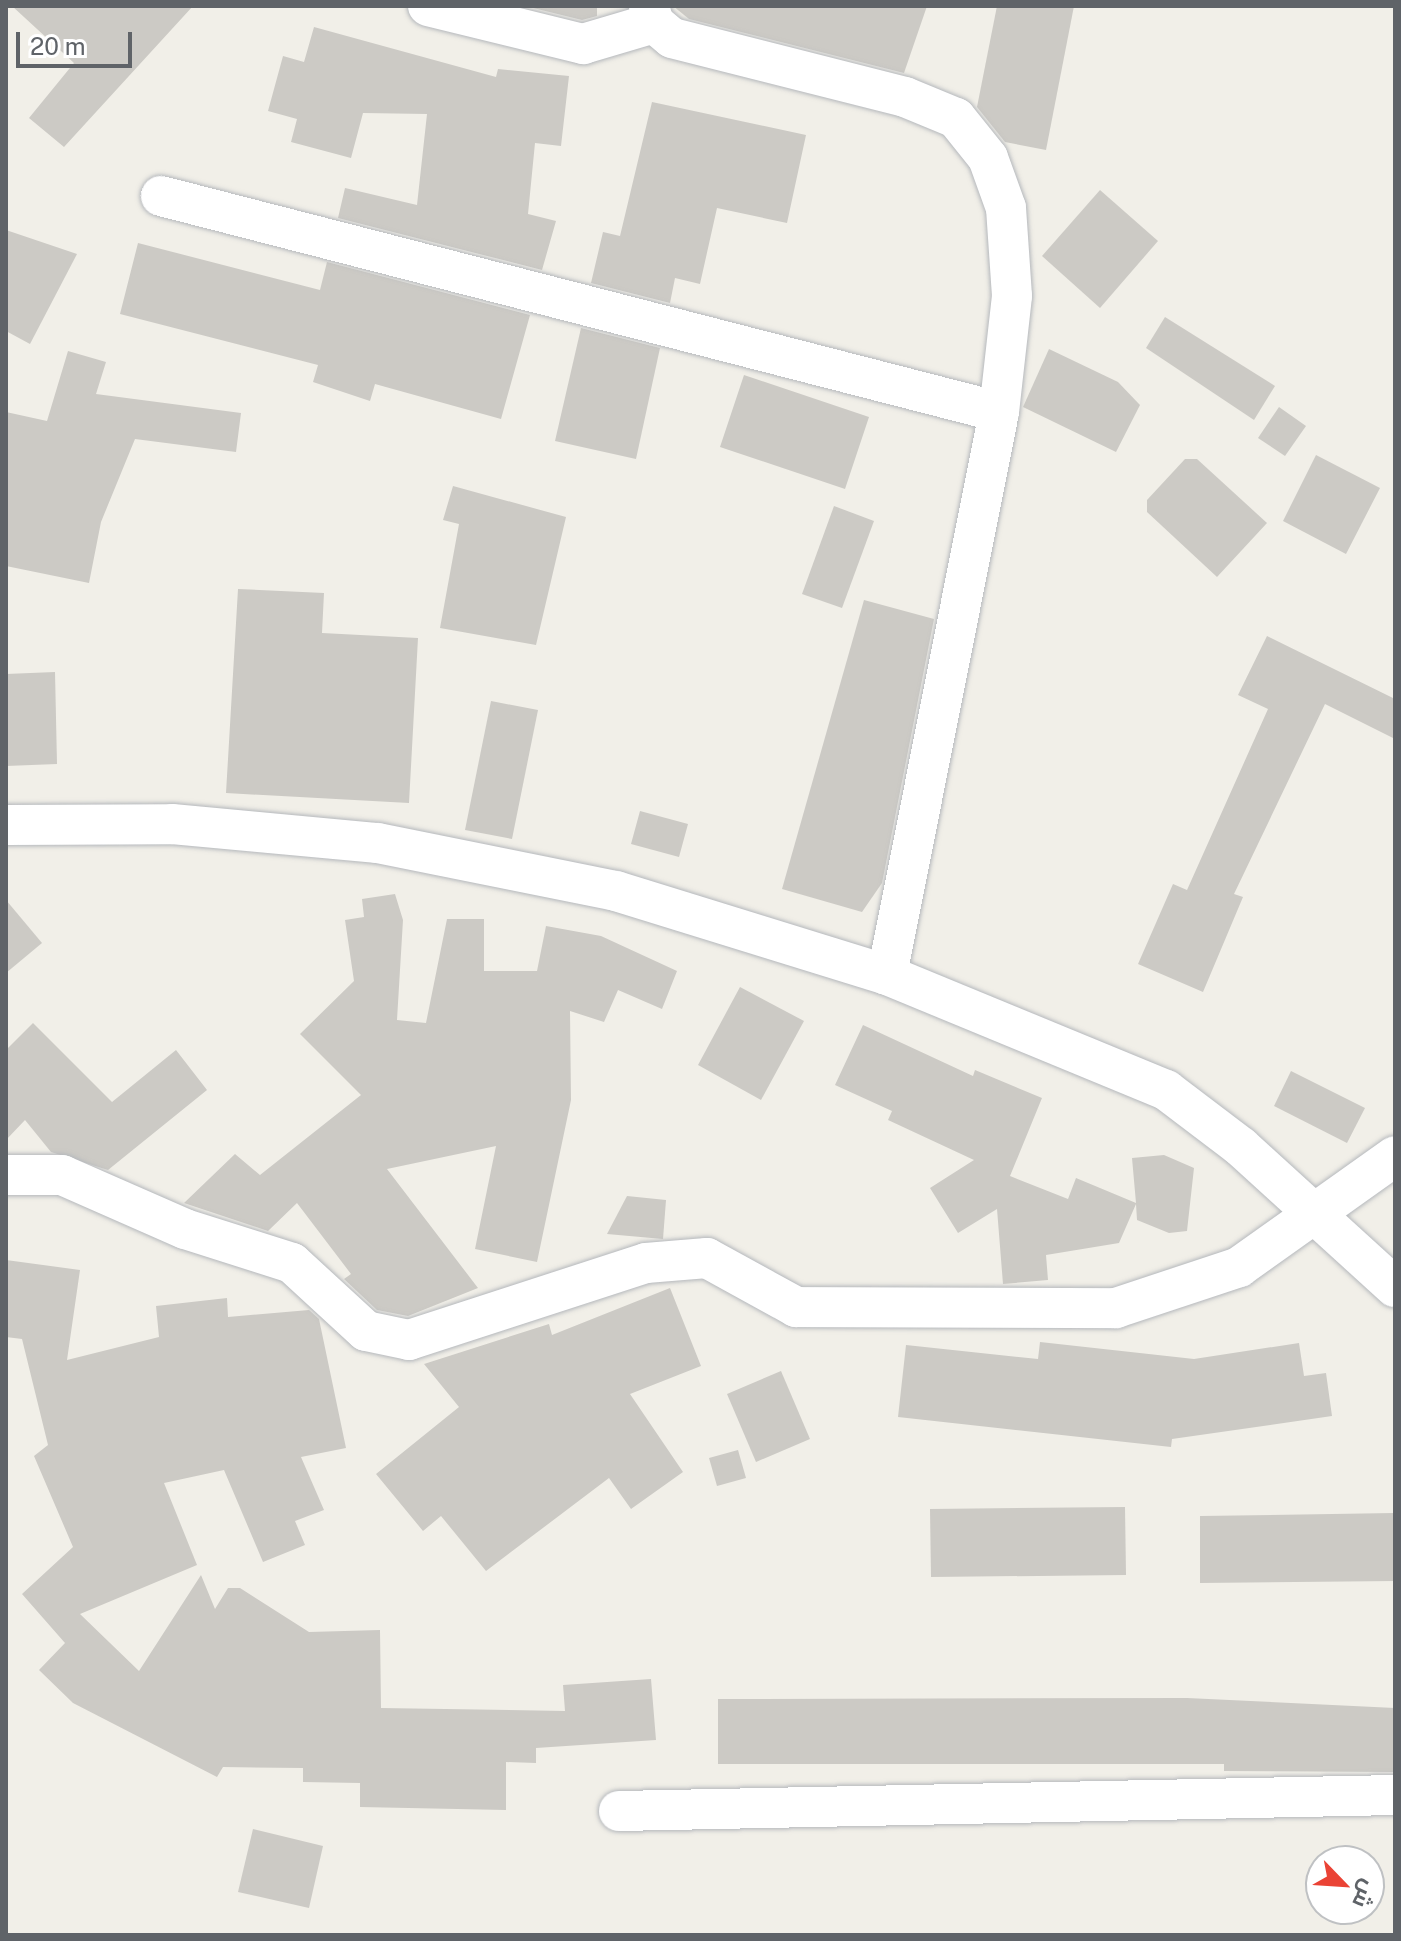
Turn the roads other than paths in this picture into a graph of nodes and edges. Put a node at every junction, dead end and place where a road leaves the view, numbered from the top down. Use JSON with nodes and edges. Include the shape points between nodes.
{"nodes":[{"id":1,"x":428,"y":6,"type":"edge"},
{"id":2,"x":651,"y":15,"type":"edge"},
{"id":3,"x":161,"y":196,"type":"dead end"},
{"id":4,"x":999,"y":412,"type":"junction"},
{"id":5,"x":6,"y":825,"type":"edge"},
{"id":6,"x":887,"y":975,"type":"junction"},
{"id":7,"x":1395,"y":1156,"type":"edge"},
{"id":8,"x":6,"y":1175,"type":"edge"},
{"id":9,"x":1312,"y":1210,"type":"junction"},
{"id":10,"x":1395,"y":1287,"type":"edge"},
{"id":11,"x":1395,"y":1795,"type":"edge"},
{"id":12,"x":619,"y":1811,"type":"dead end"}],
"edges":[{"from":1,"to":2,"type":"street","via":[[583,44]]},
{"from":2,"to":4,"type":"street","via":[[694,45],[905,97],[956,118],[988,158],[1006,208],[1012,296]]},
{"from":3,"to":4,"type":"street"},
{"from":4,"to":6,"type":"street"},
{"from":5,"to":6,"type":"street","via":[[172,824],[378,843],[616,891]]},
{"from":6,"to":9,"type":"street","via":[[1166,1090]]},
{"from":7,"to":9,"type":"street"},
{"from":8,"to":9,"type":"street","via":[[62,1175],[185,1229],[292,1263],[366,1331],[409,1340],[646,1263],[707,1258],[796,1307],[1116,1308],[1239,1267]]},
{"from":9,"to":10,"type":"street"},
{"from":11,"to":12,"type":"street"}]}
